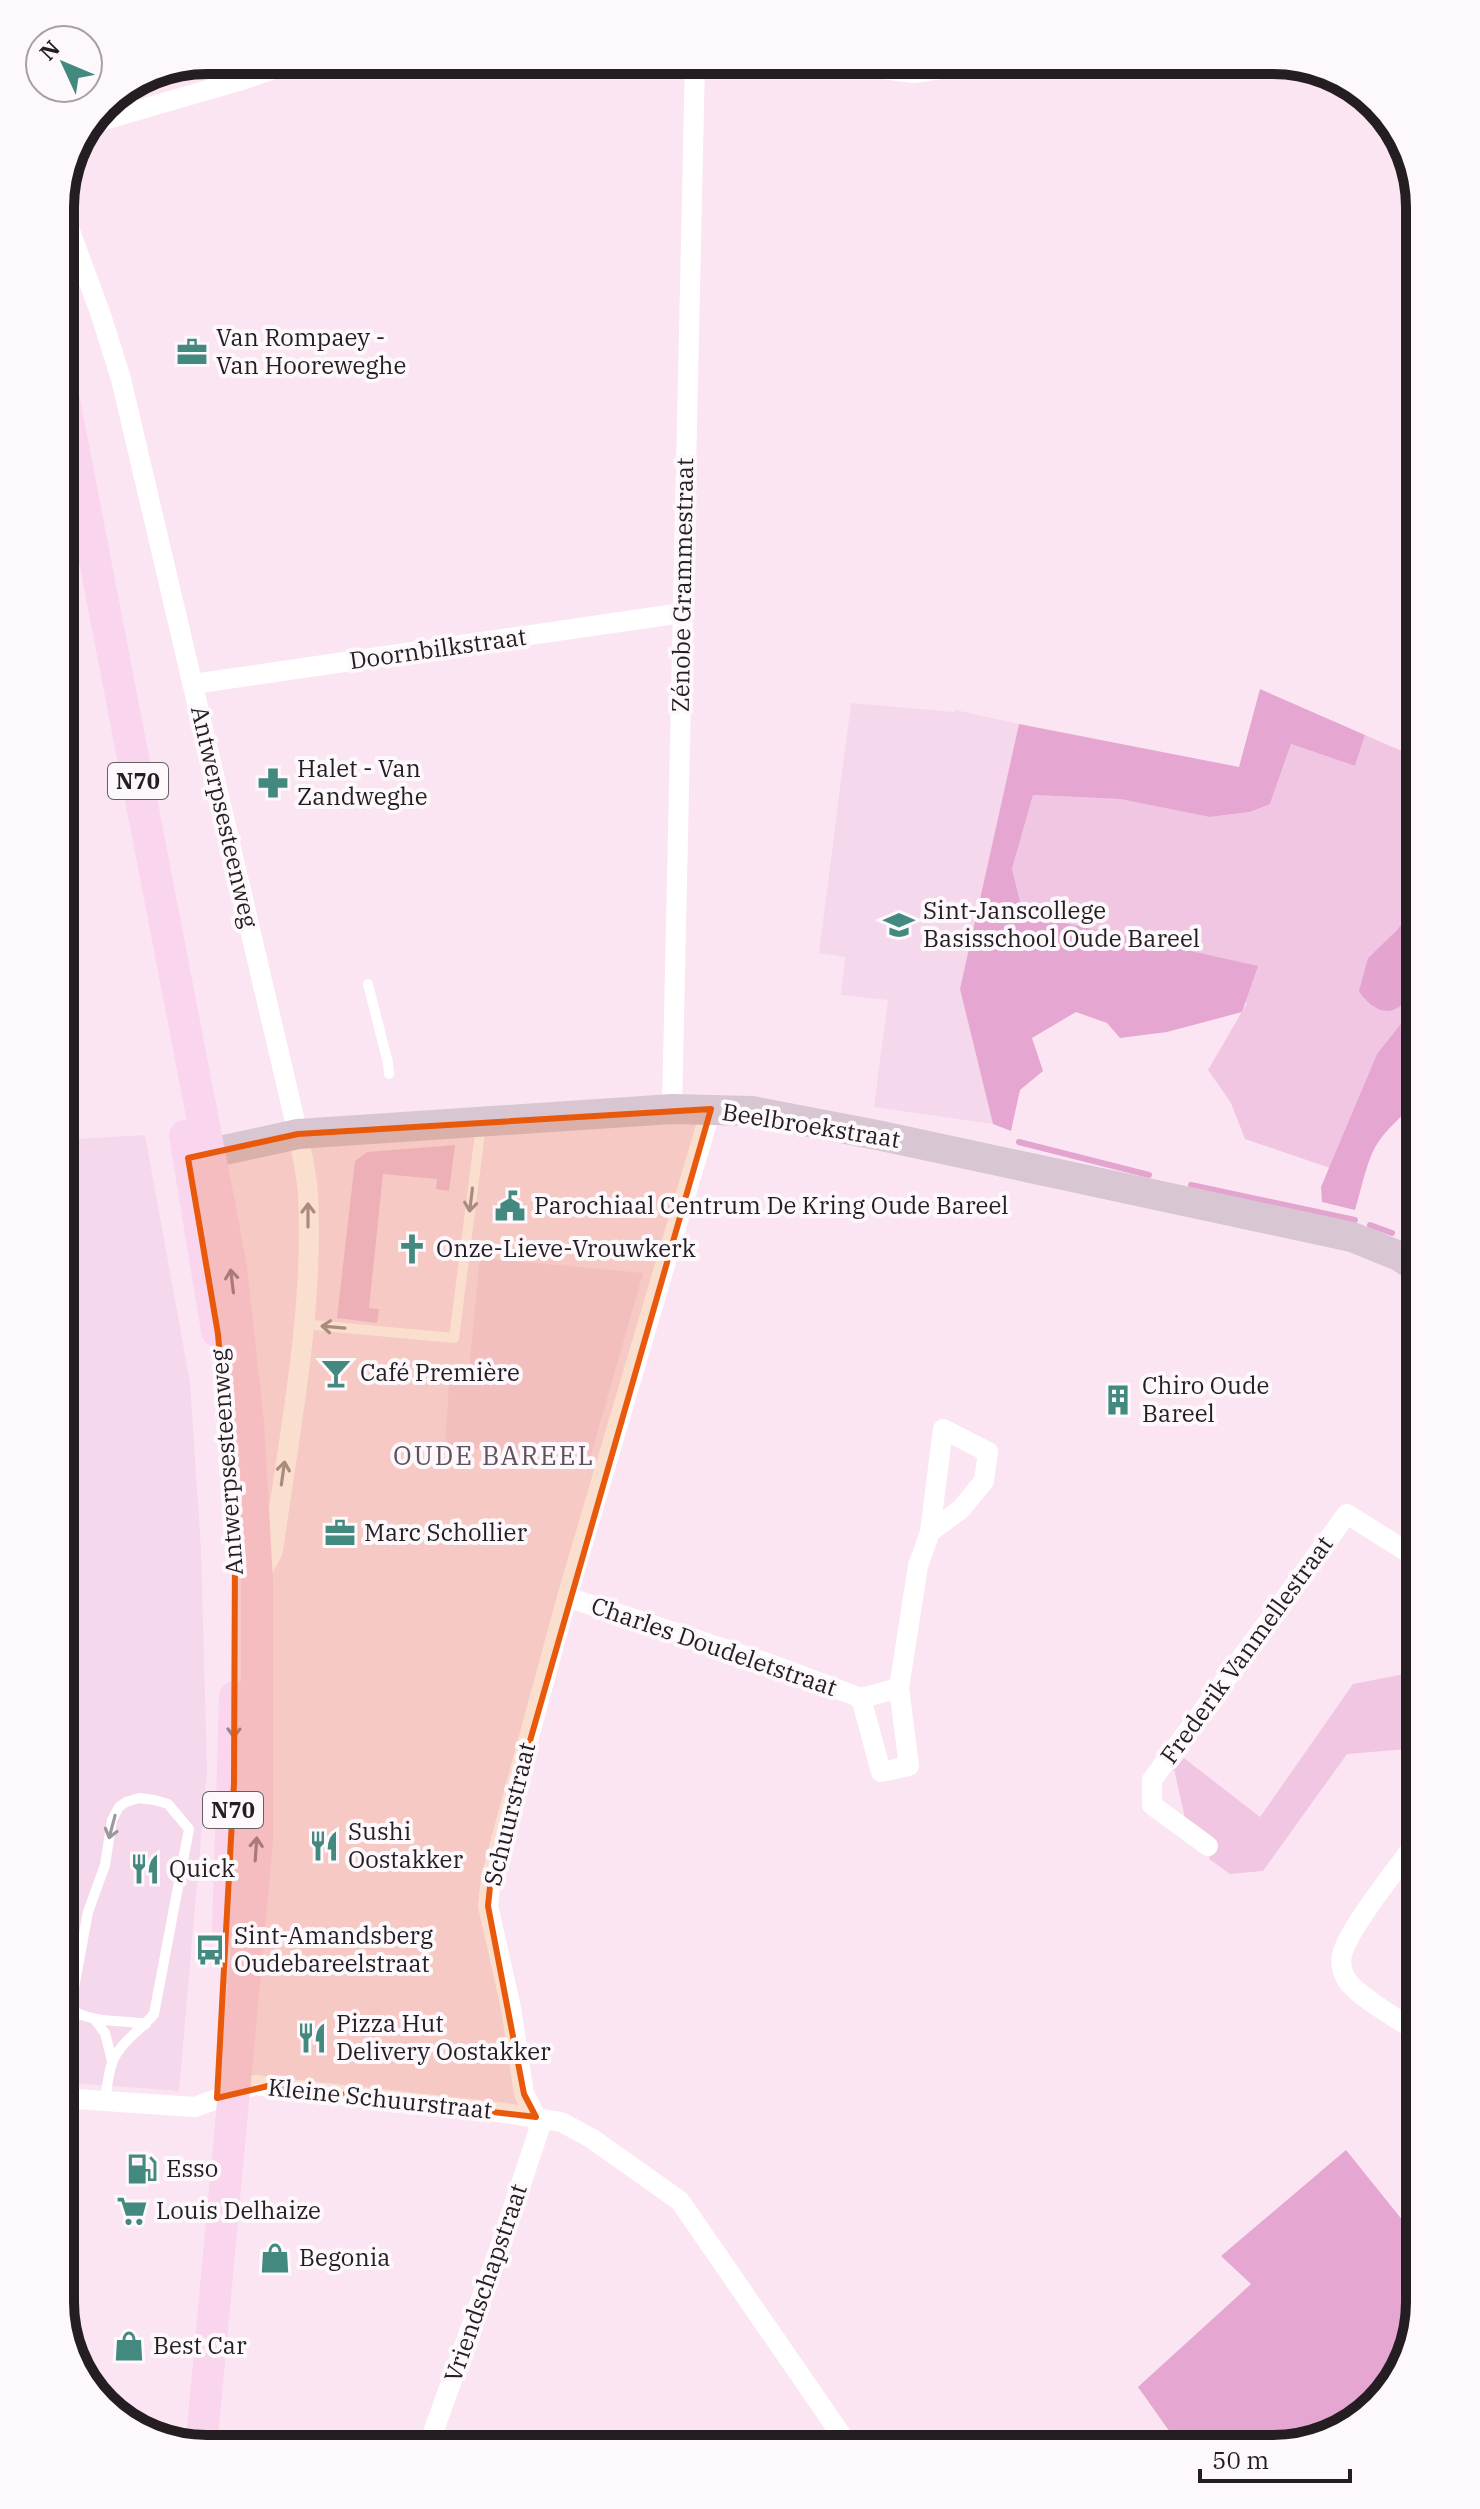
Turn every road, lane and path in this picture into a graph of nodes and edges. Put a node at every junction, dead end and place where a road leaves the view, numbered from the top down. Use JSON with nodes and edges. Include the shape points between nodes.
{"nodes":[{"id":1,"x":259,"y":74,"type":"edge"},
{"id":2,"x":695,"y":74,"type":"edge"},
{"id":3,"x":108,"y":119,"type":"edge"},
{"id":4,"x":74,"y":246,"type":"edge"},
{"id":5,"x":74,"y":457,"type":"edge"},
{"id":6,"x":74,"y":560,"type":"edge"},
{"id":7,"x":682,"y":613,"type":"junction"},
{"id":8,"x":193,"y":684,"type":"junction"},
{"id":9,"x":368,"y":984,"type":"dead end"},
{"id":10,"x":389,"y":1074,"type":"dead end"},
{"id":11,"x":672,"y":1109,"type":"junction"},
{"id":12,"x":711,"y":1109,"type":"junction"},
{"id":13,"x":481,"y":1123,"type":"junction"},
{"id":14,"x":298,"y":1134,"type":"junction"},
{"id":15,"x":199,"y":1156,"type":"junction"},
{"id":16,"x":1406,"y":1261,"type":"edge"},
{"id":17,"x":302,"y":1324,"type":"junction"},
{"id":18,"x":930,"y":1532,"type":"junction"},
{"id":19,"x":1406,"y":1551,"type":"edge"},
{"id":20,"x":257,"y":1580,"type":"junction"},
{"id":21,"x":567,"y":1597,"type":"junction"},
{"id":22,"x":899,"y":1688,"type":"junction"},
{"id":23,"x":861,"y":1698,"type":"junction"},
{"id":24,"x":1208,"y":1846,"type":"dead end"},
{"id":25,"x":1406,"y":1857,"type":"edge"},
{"id":26,"x":74,"y":1979,"type":"edge"},
{"id":27,"x":74,"y":2010,"type":"edge"},
{"id":28,"x":96,"y":2021,"type":"junction"},
{"id":29,"x":146,"y":2024,"type":"junction"},
{"id":30,"x":1406,"y":2024,"type":"edge"},
{"id":31,"x":112,"y":2061,"type":"junction"},
{"id":32,"x":226,"y":2095,"type":"junction"},
{"id":33,"x":74,"y":2099,"type":"edge"},
{"id":34,"x":105,"y":2101,"type":"junction"},
{"id":35,"x":536,"y":2117,"type":"junction"},
{"id":36,"x":184,"y":2433,"type":"edge"},
{"id":37,"x":202,"y":2435,"type":"edge"},
{"id":38,"x":432,"y":2435,"type":"edge"},
{"id":39,"x":841,"y":2435,"type":"edge"}],
"edges":[{"from":1,"to":3,"type":"street"},
{"from":2,"to":7,"type":"street","name":"Zénobe Grammestraat"},
{"from":4,"to":8,"type":"street","name":"Antwerpsesteenweg","via":[[121,379]]},
{"from":5,"to":15,"type":"main road","name":"Antwerpsesteenweg","number":"N70"},
{"from":6,"to":15,"type":"main road","name":"Antwerpsesteenweg","number":"N70"},
{"from":7,"to":8,"type":"street","name":"Doornbilkstraat"},
{"from":7,"to":11,"type":"street","name":"Zénobe Grammestraat"},
{"from":8,"to":14,"type":"street","name":"Antwerpsesteenweg"},
{"from":9,"to":10,"type":"lane"},
{"from":11,"to":12,"type":"street","name":"Beelbroekstraat"},
{"from":11,"to":13,"type":"street","name":"Beelbroekstraat"},
{"from":12,"to":16,"type":"street","name":"Beelbroekstraat","via":[[752,1111],[877,1135],[1352,1237]]},
{"from":12,"to":21,"type":"street","name":"Schuurstraat"},
{"from":13,"to":14,"type":"street","name":"Beelbroekstraat"},
{"from":13,"to":17,"type":"lane","one_way":true,"via":[[454,1338]]},
{"from":14,"to":15,"type":"street","name":"Beelbroekstraat"},
{"from":17,"to":14,"type":"street","name":"Antwerpsesteenweg","one_way":true,"via":[[308,1196]]},
{"from":20,"to":15,"type":"main road","name":"Antwerpsesteenweg","number":"N70","one_way":true,"via":[[248,1422],[231,1268]]},
{"from":15,"to":32,"type":"main road","name":"Antwerpsesteenweg","number":"N70","one_way":true,"via":[[235,1545]]},
{"from":20,"to":17,"type":"street","name":"Antwerpsesteenweg","one_way":true,"via":[[273,1551]]},
{"from":18,"to":18,"type":"street","name":"Charles Doudeletstraat","via":[[961,1509],[984,1481],[988,1452],[943,1429]]},
{"from":18,"to":22,"type":"street","name":"Charles Doudeletstraat","via":[[918,1566]]},
{"from":19,"to":24,"type":"street","name":"Frederik Vanmellestraat","via":[[1347,1514],[1152,1780],[1152,1805]]},
{"from":32,"to":20,"type":"main road","name":"Antwerpsesteenweg","number":"N70","one_way":true,"via":[[257,1842]]},
{"from":21,"to":23,"type":"street","name":"Charles Doudeletstraat"},
{"from":21,"to":35,"type":"street","name":"Schuurstraat","via":[[491,1877],[488,1906],[524,2094]]},
{"from":22,"to":23,"type":"street","name":"Charles Doudeletstraat"},
{"from":22,"to":23,"type":"street","name":"Charles Doudeletstraat","via":[[909,1766],[881,1772]]},
{"from":25,"to":30,"type":"street","via":[[1358,1924],[1341,1963],[1356,1990]]},
{"from":29,"to":26,"type":"lane","one_way":true,"via":[[154,2014],[189,1829],[168,1804],[139,1798],[119,1807],[112,1820]]},
{"from":27,"to":28,"type":"lane","one_way":true},
{"from":28,"to":29,"type":"lane"},
{"from":28,"to":31,"type":"lane"},
{"from":29,"to":31,"type":"lane"},
{"from":31,"to":34,"type":"lane"},
{"from":32,"to":34,"type":"street","name":"Kleine Schuurstraat","via":[[195,2107]]},
{"from":32,"to":35,"type":"street","name":"Kleine Schuurstraat","via":[[255,2085]]},
{"from":32,"to":36,"type":"main road","name":"Antwerpsesteenweg","number":"N70"},
{"from":32,"to":37,"type":"main road","name":"Antwerpsesteenweg","number":"N70"},
{"from":33,"to":34,"type":"street","name":"Kleine Schuurstraat"},
{"from":35,"to":38,"type":"street","name":"Vriendschapstraat","via":[[539,2130]]},
{"from":35,"to":39,"type":"street","via":[[561,2122],[591,2138],[680,2201]]}]}
